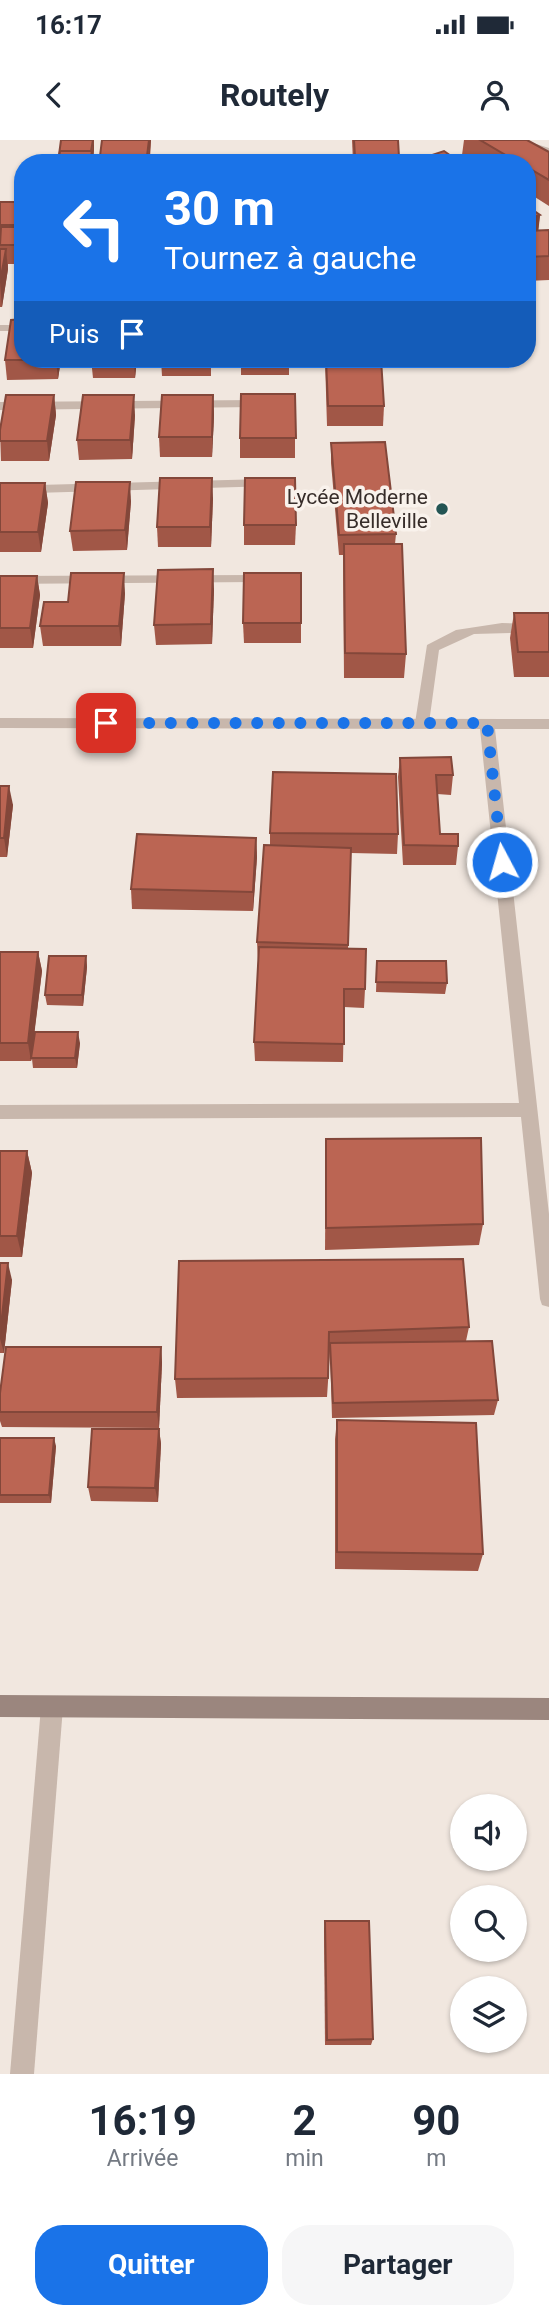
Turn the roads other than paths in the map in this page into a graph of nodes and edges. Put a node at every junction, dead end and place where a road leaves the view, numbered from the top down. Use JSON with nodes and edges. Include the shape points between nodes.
{"nodes":[{"id":1,"x":512,"y":140,"type":"edge"},
{"id":2,"x":549,"y":151,"type":"edge"},
{"id":3,"x":269,"y":404,"type":"edge"},
{"id":4,"x":0,"y":406,"type":"edge"},
{"id":5,"x":275,"y":483,"type":"edge"},
{"id":6,"x":0,"y":490,"type":"edge"},
{"id":7,"x":281,"y":579,"type":"edge"},
{"id":8,"x":0,"y":580,"type":"edge"},
{"id":9,"x":549,"y":628,"type":"edge"},
{"id":10,"x":0,"y":723,"type":"edge"},
{"id":11,"x":422,"y":723,"type":"junction"},
{"id":12,"x":487,"y":723,"type":"junction"},
{"id":13,"x":549,"y":724,"type":"edge"},
{"id":14,"x":528,"y":1110,"type":"junction"},
{"id":15,"x":0,"y":1112,"type":"edge"},
{"id":16,"x":549,"y":1299,"type":"edge"},
{"id":17,"x":0,"y":1706,"type":"edge"},
{"id":18,"x":52,"y":1707,"type":"junction"},
{"id":19,"x":549,"y":1709,"type":"edge"},
{"id":20,"x":22,"y":2074,"type":"edge"}],
"edges":[{"from":1,"to":2,"type":"street"},
{"from":3,"to":4,"type":"street"},
{"from":5,"to":6,"type":"street"},
{"from":7,"to":8,"type":"street"},
{"from":9,"to":11,"type":"street","via":[[469,629],[432,648]]},
{"from":10,"to":11,"type":"street"},
{"from":11,"to":12,"type":"street"},
{"from":12,"to":13,"type":"street"},
{"from":12,"to":14,"type":"street"},
{"from":14,"to":15,"type":"street"},
{"from":14,"to":16,"type":"street"},
{"from":17,"to":18,"type":"street"},
{"from":18,"to":19,"type":"street"},
{"from":18,"to":20,"type":"street"}]}
